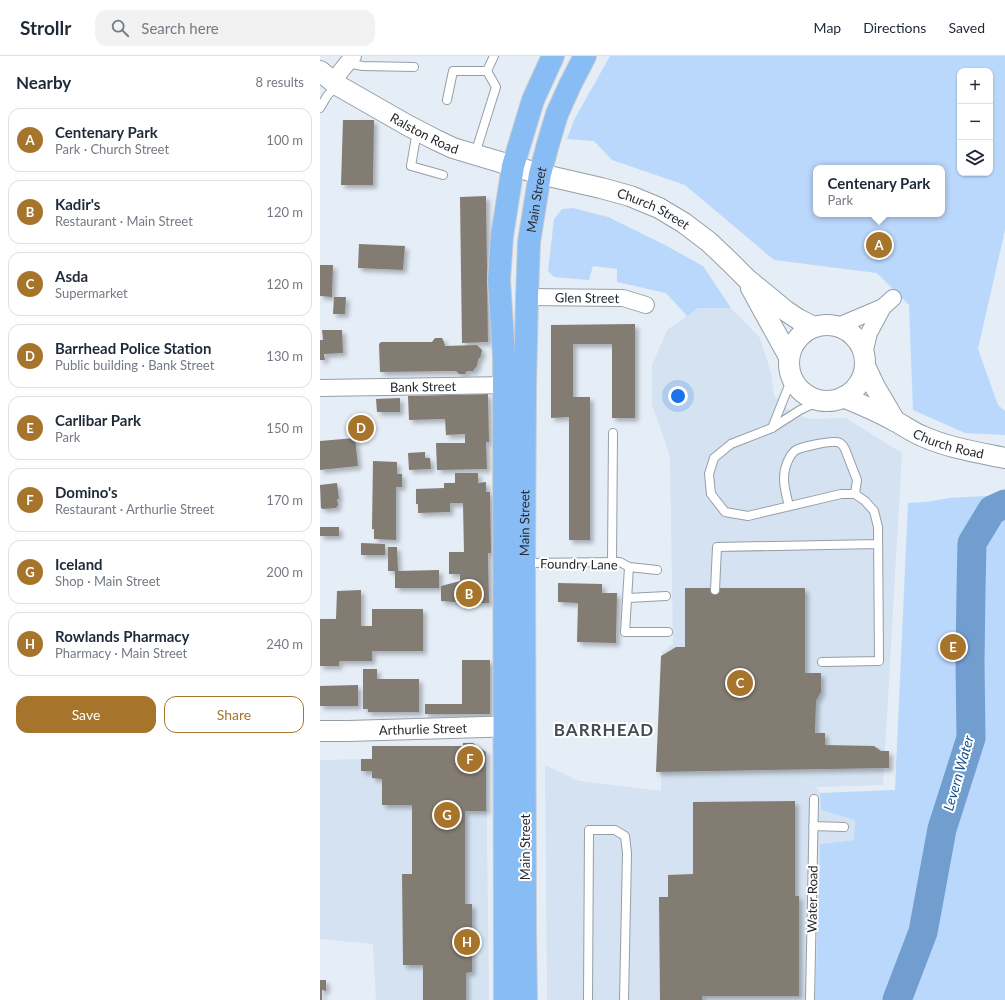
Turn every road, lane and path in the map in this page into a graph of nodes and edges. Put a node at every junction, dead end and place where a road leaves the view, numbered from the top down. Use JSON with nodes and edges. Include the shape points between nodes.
{"nodes":[{"id":1,"x":494,"y":56,"type":"edge"},
{"id":2,"x":553,"y":56,"type":"edge"},
{"id":3,"x":585,"y":56,"type":"edge"},
{"id":4,"x":350,"y":60,"type":"edge"},
{"id":5,"x":414,"y":67,"type":"dead end"},
{"id":6,"x":487,"y":71,"type":"junction"},
{"id":7,"x":330,"y":79,"type":"edge"},
{"id":8,"x":448,"y":100,"type":"dead end"},
{"id":9,"x":320,"y":108,"type":"edge"},
{"id":10,"x":417,"y":130,"type":"junction"},
{"id":11,"x":475,"y":154,"type":"junction"},
{"id":12,"x":512,"y":166,"type":"junction"},
{"id":13,"x":540,"y":174,"type":"junction"},
{"id":14,"x":443,"y":175,"type":"dead end"},
{"id":15,"x":746,"y":279,"type":"junction"},
{"id":16,"x":527,"y":297,"type":"junction"},
{"id":17,"x":646,"y":304,"type":"dead end"},
{"id":18,"x":838,"y":326,"type":"junction"},
{"id":19,"x":814,"y":327,"type":"junction"},
{"id":20,"x":789,"y":357,"type":"junction"},
{"id":21,"x":864,"y":360,"type":"junction"},
{"id":22,"x":792,"y":378,"type":"junction"},
{"id":23,"x":515,"y":385,"type":"junction"},
{"id":24,"x":320,"y":388,"type":"edge"},
{"id":25,"x":843,"y":397,"type":"junction"},
{"id":26,"x":820,"y":400,"type":"junction"},
{"id":27,"x":895,"y":421,"type":"junction"},
{"id":28,"x":772,"y":428,"type":"junction"},
{"id":29,"x":613,"y":432,"type":"dead end"},
{"id":30,"x":1005,"y":458,"type":"edge"},
{"id":31,"x":854,"y":494,"type":"junction"},
{"id":32,"x":788,"y":506,"type":"junction"},
{"id":33,"x":878,"y":544,"type":"junction"},
{"id":34,"x":612,"y":562,"type":"junction"},
{"id":35,"x":514,"y":563,"type":"junction"},
{"id":36,"x":629,"y":567,"type":"junction"},
{"id":37,"x":657,"y":570,"type":"dead end"},
{"id":38,"x":715,"y":590,"type":"dead end"},
{"id":39,"x":666,"y":596,"type":"dead end"},
{"id":40,"x":628,"y":598,"type":"junction"},
{"id":41,"x":668,"y":632,"type":"dead end"},
{"id":42,"x":822,"y":662,"type":"dead end"},
{"id":43,"x":515,"y":726,"type":"junction"},
{"id":44,"x":320,"y":731,"type":"edge"},
{"id":45,"x":814,"y":799,"type":"dead end"},
{"id":46,"x":814,"y":826,"type":"junction"},
{"id":47,"x":844,"y":827,"type":"dead end"},
{"id":48,"x":505,"y":1000,"type":"edge"},
{"id":49,"x":526,"y":1000,"type":"edge"},
{"id":50,"x":588,"y":1000,"type":"edge"},
{"id":51,"x":624,"y":1000,"type":"edge"},
{"id":52,"x":810,"y":1000,"type":"edge"}],
"edges":[{"from":1,"to":6,"type":"lane"},
{"from":2,"to":12,"type":"main road","name":"Main Street","via":[[533,100]]},
{"from":3,"to":13,"type":"main road","name":"Main Street","via":[[557,114]]},
{"from":4,"to":5,"type":"lane","via":[[363,66]]},
{"from":4,"to":7,"type":"street"},
{"from":6,"to":8,"type":"lane","via":[[453,71]]},
{"from":6,"to":11,"type":"lane","via":[[496,87]]},
{"from":7,"to":9,"type":"lane","via":[[327,96]]},
{"from":7,"to":10,"type":"street","name":"Ralston Road"},
{"from":10,"to":11,"type":"street","name":"Ralston Road","via":[[453,148]]},
{"from":10,"to":14,"type":"lane","via":[[411,166]]},
{"from":11,"to":12,"type":"street","name":"Ralston Road"},
{"from":12,"to":13,"type":"street","name":"Ralston Road"},
{"from":12,"to":23,"type":"main road","name":"Main Street","via":[[502,236],[500,280],[504,357]]},
{"from":13,"to":15,"type":"street","name":"Church Street","via":[[630,196],[659,208],[709,242]]},
{"from":13,"to":16,"type":"main road","name":"Main Street","via":[[529,242]]},
{"from":15,"to":19,"type":"street","name":"Church Street","via":[[786,311]]},
{"from":15,"to":20,"type":"street","name":"Church Street"},
{"from":16,"to":17,"type":"street","name":"Glen Street","via":[[623,298]]},
{"from":16,"to":23,"type":"main road","name":"Main Street"},
{"from":18,"to":19,"type":"street"},
{"from":18,"to":21,"type":"street","via":[[850,332],[859,342]]},
{"from":18,"to":21,"type":"street","via":[[888,302],[869,333]]},
{"from":19,"to":20,"type":"street","via":[[803,333],[795,342]]},
{"from":20,"to":22,"type":"street"},
{"from":21,"to":25,"type":"street","via":[[862,379]]},
{"from":21,"to":27,"type":"street","name":"Church Road","via":[[875,387]]},
{"from":22,"to":26,"type":"street","via":[[798,388],[808,396]]},
{"from":22,"to":28,"type":"lane"},
{"from":23,"to":24,"type":"street","name":"Bank Street"},
{"from":23,"to":35,"type":"main road","name":"Main Street"},
{"from":25,"to":26,"type":"street","via":[[832,401]]},
{"from":25,"to":27,"type":"street","name":"Church Road"},
{"from":26,"to":28,"type":"lane"},
{"from":27,"to":30,"type":"street","name":"Church Road","via":[[921,436],[942,444]]},
{"from":28,"to":32,"type":"lane","via":[[731,444],[714,458],[709,474],[711,494],[726,512],[748,516]]},
{"from":29,"to":34,"type":"lane"},
{"from":31,"to":32,"type":"lane","via":[[841,494]]},
{"from":31,"to":32,"type":"lane","via":[[857,480],[846,449],[837,442],[828,442],[792,453],[785,468],[784,485]]},
{"from":31,"to":33,"type":"lane","via":[[874,510]]},
{"from":33,"to":38,"type":"lane","via":[[717,547]]},
{"from":33,"to":42,"type":"lane","via":[[879,661]]},
{"from":34,"to":35,"type":"lane","name":"Foundry Lane"},
{"from":34,"to":36,"type":"lane","name":"Foundry Lane","via":[[620,562]]},
{"from":35,"to":43,"type":"main road","name":"Main Street"},
{"from":36,"to":37,"type":"lane","name":"Foundry Lane"},
{"from":36,"to":40,"type":"lane","name":"Foundry Lane"},
{"from":39,"to":40,"type":"lane"},
{"from":40,"to":41,"type":"lane","name":"Foundry Lane","via":[[625,632]]},
{"from":43,"to":44,"type":"street","name":"Arthurlie Street"},
{"from":43,"to":48,"type":"main road","name":"Main Street"},
{"from":43,"to":49,"type":"main road","name":"Main Street","via":[[525,915]]},
{"from":45,"to":46,"type":"lane","name":"Water Road"},
{"from":46,"to":47,"type":"lane"},
{"from":46,"to":52,"type":"lane","name":"Water Road"},
{"from":50,"to":51,"type":"lane","via":[[589,830],[615,830],[625,836]]}]}
